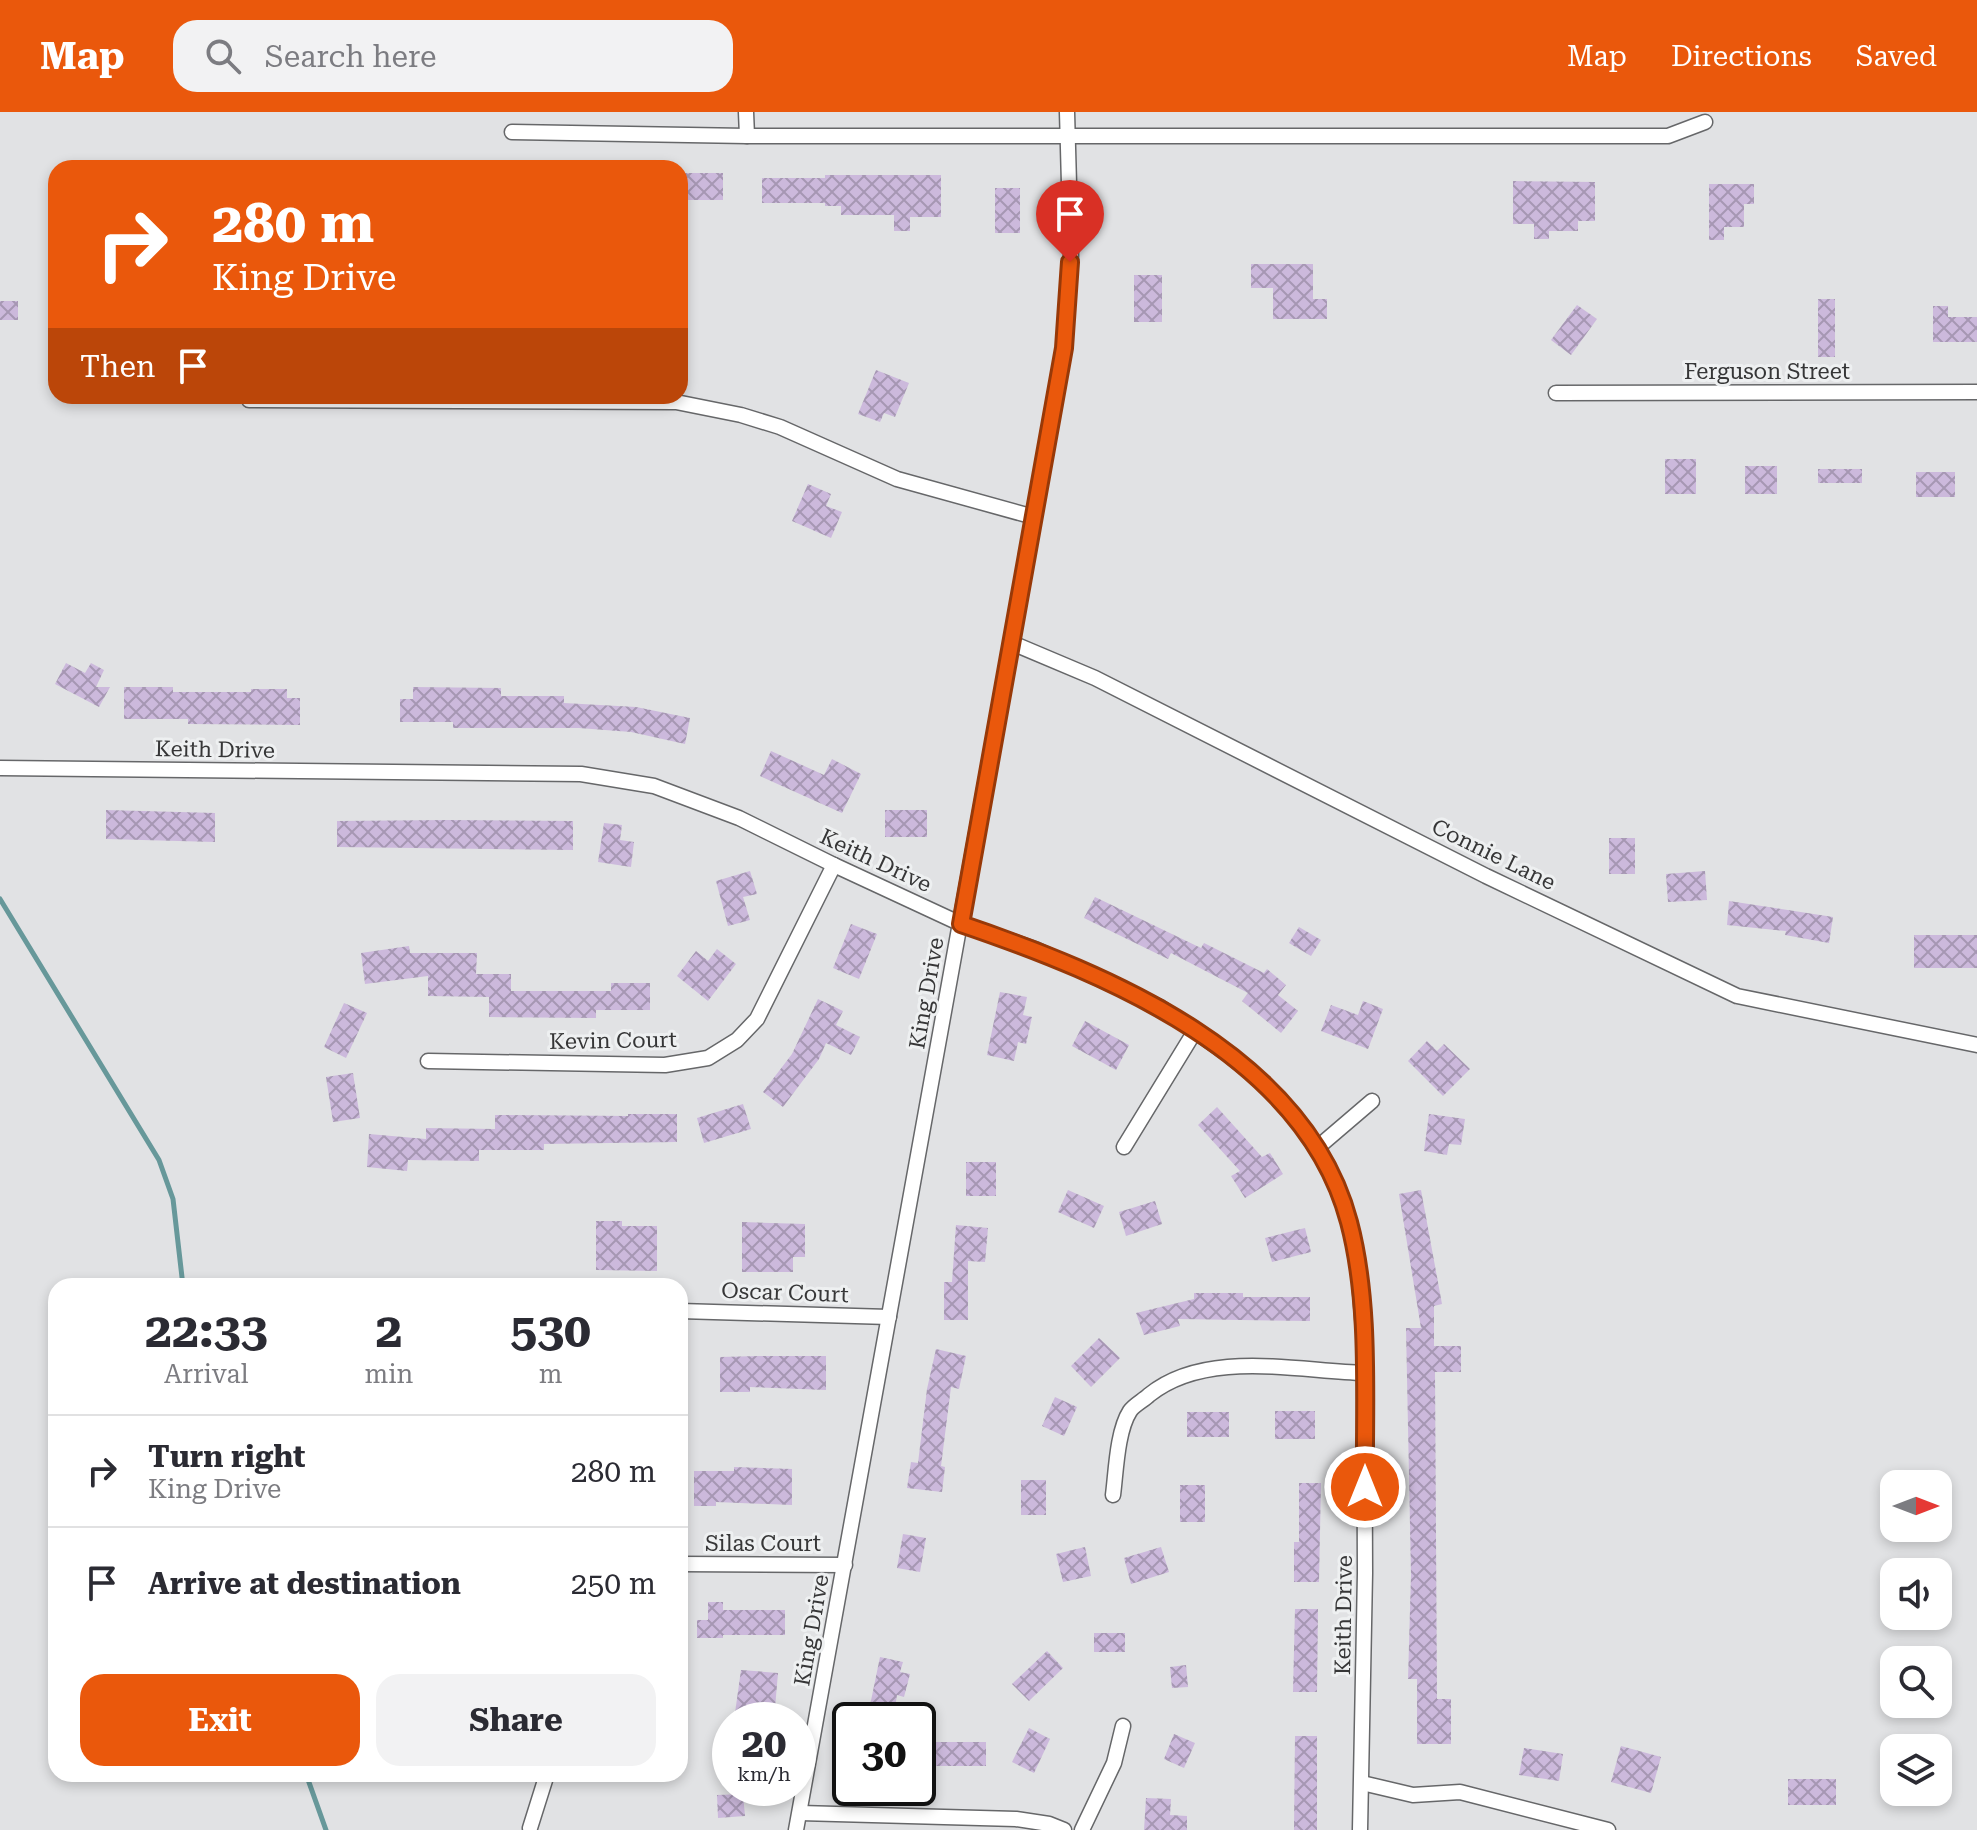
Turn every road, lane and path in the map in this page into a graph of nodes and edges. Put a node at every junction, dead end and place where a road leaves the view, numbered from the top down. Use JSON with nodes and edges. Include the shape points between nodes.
{"nodes":[{"id":1,"x":746,"y":112,"type":"edge"},
{"id":2,"x":1067,"y":112,"type":"edge"},
{"id":3,"x":1705,"y":122,"type":"dead end"},
{"id":4,"x":512,"y":132,"type":"dead end"},
{"id":5,"x":1066,"y":135,"type":"junction"},
{"id":6,"x":747,"y":136,"type":"junction"},
{"id":7,"x":1977,"y":392,"type":"edge"},
{"id":8,"x":1556,"y":393,"type":"dead end"},
{"id":9,"x":686,"y":404,"type":"edge"},
{"id":10,"x":1034,"y":517,"type":"junction"},
{"id":11,"x":1012,"y":643,"type":"junction"},
{"id":12,"x":0,"y":768,"type":"edge"},
{"id":13,"x":834,"y":865,"type":"junction"},
{"id":14,"x":961,"y":924,"type":"junction"},
{"id":15,"x":1195,"y":1031,"type":"junction"},
{"id":16,"x":1977,"y":1045,"type":"edge"},
{"id":17,"x":428,"y":1061,"type":"dead end"},
{"id":18,"x":1372,"y":1101,"type":"dead end"},
{"id":19,"x":1124,"y":1147,"type":"dead end"},
{"id":20,"x":1317,"y":1148,"type":"junction"},
{"id":21,"x":688,"y":1311,"type":"edge"},
{"id":22,"x":889,"y":1317,"type":"junction"},
{"id":23,"x":1364,"y":1373,"type":"junction"},
{"id":24,"x":1113,"y":1495,"type":"dead end"},
{"id":25,"x":688,"y":1564,"type":"edge"},
{"id":26,"x":845,"y":1565,"type":"junction"},
{"id":27,"x":1123,"y":1726,"type":"dead end"},
{"id":28,"x":544,"y":1782,"type":"edge"},
{"id":29,"x":1362,"y":1783,"type":"junction"},
{"id":30,"x":800,"y":1813,"type":"junction"},
{"id":31,"x":530,"y":1828,"type":"dead end"},
{"id":32,"x":796,"y":1830,"type":"edge"},
{"id":33,"x":1064,"y":1830,"type":"edge"},
{"id":34,"x":1082,"y":1830,"type":"edge"},
{"id":35,"x":1360,"y":1830,"type":"edge"},
{"id":36,"x":1608,"y":1830,"type":"edge"}],
"edges":[{"from":1,"to":6,"type":"street"},
{"from":2,"to":5,"type":"street","name":"King Drive"},
{"from":3,"to":5,"type":"street","via":[[1668,136]]},
{"from":4,"to":6,"type":"street"},
{"from":5,"to":6,"type":"street"},
{"from":5,"to":10,"type":"street","name":"King Drive","via":[[1071,256],[1064,348]]},
{"from":7,"to":8,"type":"street","name":"Ferguson Street"},
{"from":9,"to":10,"type":"street","via":[[780,427],[897,479]]},
{"from":10,"to":11,"type":"street","name":"King Drive"},
{"from":11,"to":14,"type":"street","name":"King Drive"},
{"from":11,"to":16,"type":"street","name":"Connie Lane","via":[[1095,678],[1737,996]]},
{"from":12,"to":13,"type":"street","name":"Keith Drive","via":[[581,774],[654,786],[739,818]]},
{"from":13,"to":14,"type":"street","name":"Keith Drive"},
{"from":13,"to":17,"type":"street","name":"Kevin Court","via":[[757,1019],[708,1058],[665,1065]]},
{"from":14,"to":15,"type":"street","name":"Keith Drive","via":[[1035,949],[1160,1007]]},
{"from":14,"to":22,"type":"street","name":"King Drive"},
{"from":15,"to":19,"type":"street"},
{"from":15,"to":20,"type":"street","name":"Keith Drive","via":[[1262,1082]]},
{"from":18,"to":20,"type":"street"},
{"from":20,"to":23,"type":"street","name":"Keith Drive","via":[[1349,1220],[1358,1266]]},
{"from":21,"to":22,"type":"street","name":"Oscar Court"},
{"from":22,"to":26,"type":"street","name":"King Drive"},
{"from":23,"to":24,"type":"street","via":[[1215,1367],[1185,1375],[1130,1411],[1119,1443]]},
{"from":23,"to":29,"type":"street","name":"Keith Drive"},
{"from":25,"to":26,"type":"street","name":"Silas Court"},
{"from":26,"to":30,"type":"street","name":"King Drive"},
{"from":27,"to":34,"type":"street","via":[[1114,1763]]},
{"from":28,"to":31,"type":"street"},
{"from":29,"to":35,"type":"street","name":"Keith Drive"},
{"from":29,"to":36,"type":"street","via":[[1413,1795],[1460,1792]]},
{"from":30,"to":32,"type":"street","name":"King Drive"},
{"from":30,"to":33,"type":"street","via":[[1016,1819]]}]}
